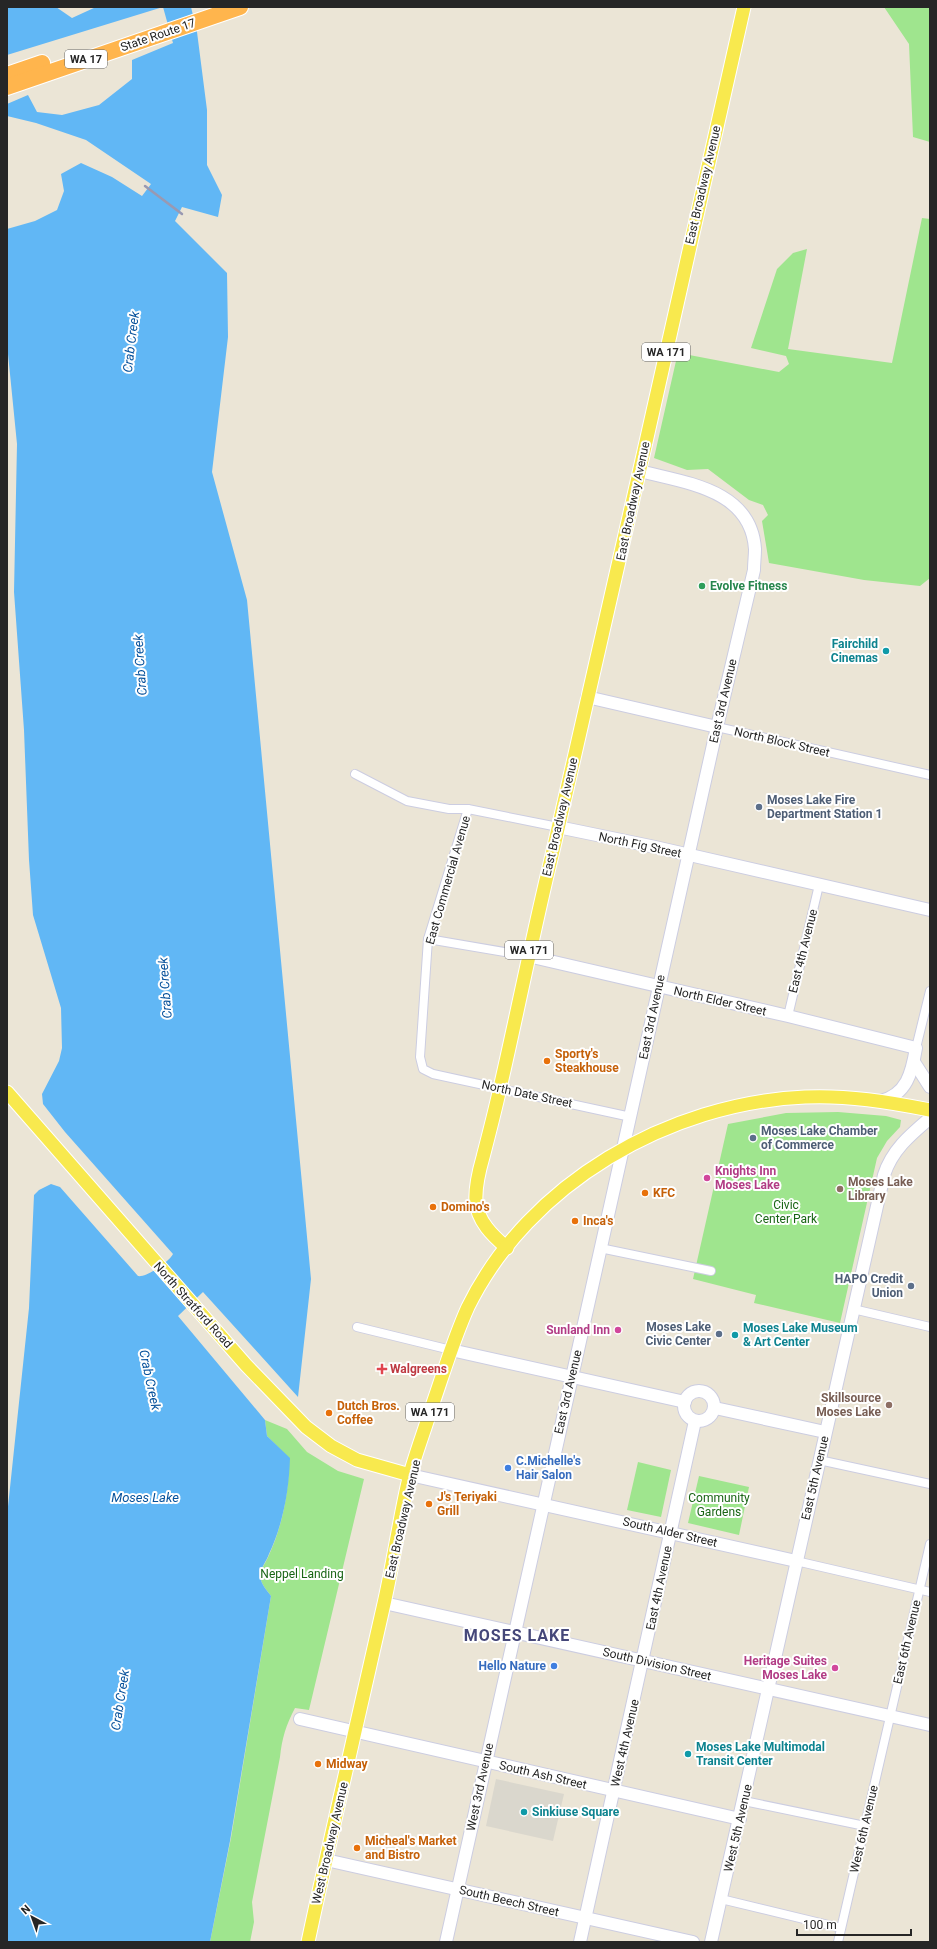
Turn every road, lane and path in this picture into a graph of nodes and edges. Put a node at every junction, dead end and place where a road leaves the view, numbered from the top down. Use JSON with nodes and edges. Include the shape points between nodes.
{"nodes":[{"id":1,"x":240,"y":7,"type":"edge"},
{"id":2,"x":744,"y":7,"type":"edge"},
{"id":3,"x":202,"y":12,"type":"edge"},
{"id":4,"x":163,"y":27,"type":"junction"},
{"id":5,"x":7,"y":74,"type":"edge"},
{"id":6,"x":7,"y":86,"type":"edge"},
{"id":7,"x":640,"y":471,"type":"junction"},
{"id":8,"x":587,"y":698,"type":"junction"},
{"id":9,"x":717,"y":727,"type":"junction"},
{"id":10,"x":355,"y":774,"type":"dead end"},
{"id":11,"x":930,"y":775,"type":"edge"},
{"id":12,"x":468,"y":809,"type":"junction"},
{"id":13,"x":558,"y":827,"type":"junction"},
{"id":14,"x":689,"y":855,"type":"junction"},
{"id":15,"x":819,"y":885,"type":"junction"},
{"id":16,"x":930,"y":910,"type":"edge"},
{"id":17,"x":428,"y":939,"type":"junction"},
{"id":18,"x":528,"y":956,"type":"junction"},
{"id":19,"x":659,"y":987,"type":"junction"},
{"id":20,"x":930,"y":991,"type":"edge"},
{"id":21,"x":788,"y":1016,"type":"junction"},
{"id":22,"x":916,"y":1048,"type":"junction"},
{"id":23,"x":914,"y":1062,"type":"junction"},
{"id":24,"x":423,"y":1070,"type":"joint"},
{"id":25,"x":930,"y":1087,"type":"edge"},
{"id":26,"x":500,"y":1088,"type":"junction"},
{"id":27,"x":7,"y":1092,"type":"edge"},
{"id":28,"x":880,"y":1101,"type":"junction"},
{"id":29,"x":930,"y":1110,"type":"edge"},
{"id":30,"x":631,"y":1118,"type":"junction"},
{"id":31,"x":930,"y":1118,"type":"edge"},
{"id":32,"x":622,"y":1150,"type":"junction"},
{"id":33,"x":507,"y":1248,"type":"junction"},
{"id":34,"x":600,"y":1248,"type":"junction"},
{"id":35,"x":711,"y":1271,"type":"dead end"},
{"id":36,"x":853,"y":1309,"type":"junction"},
{"id":37,"x":357,"y":1327,"type":"dead end"},
{"id":38,"x":930,"y":1327,"type":"edge"},
{"id":39,"x":451,"y":1350,"type":"junction"},
{"id":40,"x":572,"y":1376,"type":"junction"},
{"id":41,"x":685,"y":1402,"type":"junction"},
{"id":42,"x":715,"y":1408,"type":"junction"},
{"id":43,"x":695,"y":1421,"type":"junction"},
{"id":44,"x":825,"y":1432,"type":"junction"},
{"id":45,"x":819,"y":1460,"type":"junction"},
{"id":46,"x":410,"y":1475,"type":"junction"},
{"id":47,"x":930,"y":1484,"type":"edge"},
{"id":48,"x":543,"y":1504,"type":"junction"},
{"id":49,"x":671,"y":1533,"type":"junction"},
{"id":50,"x":930,"y":1544,"type":"edge"},
{"id":51,"x":796,"y":1561,"type":"junction"},
{"id":52,"x":920,"y":1589,"type":"junction"},
{"id":53,"x":930,"y":1592,"type":"edge"},
{"id":54,"x":384,"y":1603,"type":"junction"},
{"id":55,"x":514,"y":1632,"type":"junction"},
{"id":56,"x":643,"y":1661,"type":"junction"},
{"id":57,"x":768,"y":1690,"type":"junction"},
{"id":58,"x":890,"y":1716,"type":"junction"},
{"id":59,"x":300,"y":1719,"type":"dead end"},
{"id":60,"x":930,"y":1725,"type":"edge"},
{"id":61,"x":355,"y":1731,"type":"junction"},
{"id":62,"x":485,"y":1761,"type":"junction"},
{"id":63,"x":614,"y":1791,"type":"junction"},
{"id":64,"x":744,"y":1800,"type":"junction"},
{"id":65,"x":740,"y":1819,"type":"junction"},
{"id":66,"x":865,"y":1826,"type":"junction"},
{"id":67,"x":326,"y":1860,"type":"junction"},
{"id":68,"x":458,"y":1889,"type":"junction"},
{"id":69,"x":721,"y":1899,"type":"junction"},
{"id":70,"x":585,"y":1918,"type":"junction"},
{"id":71,"x":841,"y":1928,"type":"junction"},
{"id":72,"x":308,"y":1942,"type":"edge"},
{"id":73,"x":446,"y":1942,"type":"edge"},
{"id":74,"x":580,"y":1942,"type":"edge"},
{"id":75,"x":693,"y":1942,"type":"edge"},
{"id":76,"x":711,"y":1942,"type":"edge"},
{"id":77,"x":838,"y":1942,"type":"edge"}],
"edges":[{"from":1,"to":3,"type":"highway","name":"State Route 17","number":"WA 17"},
{"from":2,"to":7,"type":"main road","name":"East Broadway Avenue","number":"WA 171"},
{"from":3,"to":4,"type":"highway","name":"State Route 17","number":"WA 17"},
{"from":4,"to":5,"type":"highway","name":"State Route 17","number":"WA 17"},
{"from":4,"to":6,"type":"highway","name":"State Route 17","number":"WA 17"},
{"from":7,"to":8,"type":"main road","name":"East Broadway Avenue","number":"WA 171"},
{"from":7,"to":9,"type":"main road","name":"East 3rd Avenue","via":[[718,493],[734,504],[744,516],[751,532],[755,548],[754,570]]},
{"from":8,"to":9,"type":"main road","name":"North Block Street"},
{"from":8,"to":13,"type":"main road","name":"East Broadway Avenue","number":"WA 171"},
{"from":9,"to":11,"type":"street","name":"North Block Street"},
{"from":9,"to":14,"type":"main road","name":"East 3rd Avenue"},
{"from":10,"to":12,"type":"street","name":"North Fig Street","via":[[407,801],[449,809]]},
{"from":12,"to":13,"type":"street","name":"North Fig Street"},
{"from":12,"to":17,"type":"street","name":"East Commercial Avenue"},
{"from":13,"to":14,"type":"main road","name":"North Fig Street"},
{"from":13,"to":18,"type":"main road","name":"East Broadway Avenue","number":"WA 171"},
{"from":14,"to":15,"type":"main road","name":"North Fig Street"},
{"from":14,"to":19,"type":"main road","name":"East 3rd Avenue"},
{"from":15,"to":16,"type":"main road","name":"North Fig Street"},
{"from":15,"to":21,"type":"street","name":"East 4th Avenue"},
{"from":17,"to":18,"type":"street","name":"North Elder Street"},
{"from":17,"to":24,"type":"street","name":"East Commercial Avenue","via":[[421,1038]]},
{"from":18,"to":19,"type":"main road","name":"North Elder Street"},
{"from":18,"to":26,"type":"main road","name":"East Broadway Avenue","number":"WA 171"},
{"from":19,"to":21,"type":"main road","name":"North Elder Street"},
{"from":19,"to":30,"type":"main road","name":"East 3rd Avenue"},
{"from":20,"to":22,"type":"street"},
{"from":21,"to":22,"type":"main road","name":"North Elder Street"},
{"from":22,"to":23,"type":"main road"},
{"from":23,"to":25,"type":"main road"},
{"from":23,"to":28,"type":"main road","via":[[903,1089]]},
{"from":24,"to":26,"type":"street","name":"North Date Street"},
{"from":26,"to":30,"type":"street","name":"North Date Street"},
{"from":26,"to":33,"type":"main road","name":"East Broadway Avenue","number":"WA 171","via":[[477,1183],[476,1203],[487,1228]]},
{"from":27,"to":46,"type":"main road","name":"North Stratford Road","via":[[246,1365],[306,1427],[331,1446],[357,1460]]},
{"from":28,"to":29,"type":"main road"},
{"from":28,"to":32,"type":"main road","via":[[833,1097],[773,1100],[703,1115]]},
{"from":30,"to":32,"type":"main road","name":"East 3rd Avenue"},
{"from":31,"to":36,"type":"main road","name":"East 5th Avenue","via":[[904,1140],[886,1167]]},
{"from":32,"to":33,"type":"main road","via":[[595,1166],[546,1204]]},
{"from":32,"to":34,"type":"main road","name":"East 3rd Avenue"},
{"from":33,"to":39,"type":"main road","name":"East Broadway Avenue","number":"WA 171","via":[[479,1288]]},
{"from":34,"to":35,"type":"street"},
{"from":34,"to":40,"type":"main road","name":"East 3rd Avenue"},
{"from":36,"to":38,"type":"street"},
{"from":36,"to":44,"type":"main road","name":"East 5th Avenue"},
{"from":37,"to":39,"type":"street"},
{"from":39,"to":40,"type":"main road"},
{"from":39,"to":46,"type":"main road","name":"East Broadway Avenue","number":"WA 171"},
{"from":40,"to":41,"type":"main road"},
{"from":40,"to":48,"type":"main road","name":"East 3rd Avenue"},
{"from":41,"to":42,"type":"main road","via":[[690,1394],[703,1391],[713,1399]]},
{"from":41,"to":43,"type":"main road","via":[[687,1416]]},
{"from":42,"to":43,"type":"main road","via":[[708,1419]]},
{"from":42,"to":44,"type":"main road"},
{"from":43,"to":49,"type":"main road","name":"East 4th Avenue"},
{"from":44,"to":45,"type":"main road","name":"East 5th Avenue"},
{"from":45,"to":47,"type":"street"},
{"from":45,"to":51,"type":"main road","name":"East 5th Avenue"},
{"from":46,"to":48,"type":"main road","name":"South Alder Street"},
{"from":46,"to":54,"type":"main road","name":"East Broadway Avenue","number":"WA 171"},
{"from":48,"to":49,"type":"main road","name":"South Alder Street"},
{"from":48,"to":55,"type":"main road","name":"East 3rd Avenue"},
{"from":49,"to":51,"type":"main road","name":"South Alder Street"},
{"from":49,"to":56,"type":"main road","name":"East 4th Avenue"},
{"from":50,"to":52,"type":"street","name":"East 6th Avenue"},
{"from":51,"to":52,"type":"street","name":"South Alder Street"},
{"from":51,"to":57,"type":"main road","name":"East 5th Avenue"},
{"from":52,"to":53,"type":"street","name":"South Alder Street"},
{"from":52,"to":58,"type":"street","name":"East 6th Avenue"},
{"from":54,"to":55,"type":"main road","name":"South Division Street"},
{"from":54,"to":61,"type":"main road","name":"West Broadway Avenue","number":"WA 171"},
{"from":55,"to":56,"type":"main road","name":"South Division Street"},
{"from":55,"to":62,"type":"main road","name":"West 3rd Avenue"},
{"from":56,"to":57,"type":"main road","name":"South Division Street"},
{"from":56,"to":63,"type":"main road","name":"West 4th Avenue"},
{"from":57,"to":58,"type":"main road","name":"South Division Street"},
{"from":57,"to":64,"type":"main road","name":"West 5th Avenue"},
{"from":58,"to":60,"type":"main road","name":"South Division Street"},
{"from":58,"to":66,"type":"street","name":"West 6th Avenue"},
{"from":59,"to":61,"type":"main road","name":"South Ash Street"},
{"from":61,"to":62,"type":"main road","name":"South Ash Street"},
{"from":61,"to":67,"type":"main road","name":"West Broadway Avenue","number":"WA 171"},
{"from":62,"to":63,"type":"main road","name":"South Ash Street"},
{"from":62,"to":68,"type":"main road","name":"West 3rd Avenue"},
{"from":63,"to":65,"type":"main road","name":"South Ash Street"},
{"from":63,"to":70,"type":"main road","name":"West 4th Avenue"},
{"from":64,"to":65,"type":"main road","name":"West 5th Avenue"},
{"from":64,"to":66,"type":"street"},
{"from":65,"to":69,"type":"main road","name":"West 5th Avenue"},
{"from":66,"to":71,"type":"street","name":"West 6th Avenue"},
{"from":67,"to":68,"type":"main road","name":"South Beech Street"},
{"from":67,"to":72,"type":"main road","name":"West Broadway Avenue","number":"WA 171"},
{"from":68,"to":70,"type":"main road","name":"South Beech Street"},
{"from":68,"to":73,"type":"main road","name":"West 3rd Avenue"},
{"from":69,"to":71,"type":"street"},
{"from":69,"to":76,"type":"main road","name":"West 5th Avenue"},
{"from":70,"to":74,"type":"main road","name":"West 4th Avenue"},
{"from":70,"to":75,"type":"main road","name":"South Beech Street"},
{"from":71,"to":77,"type":"street","name":"West 6th Avenue"}]}
